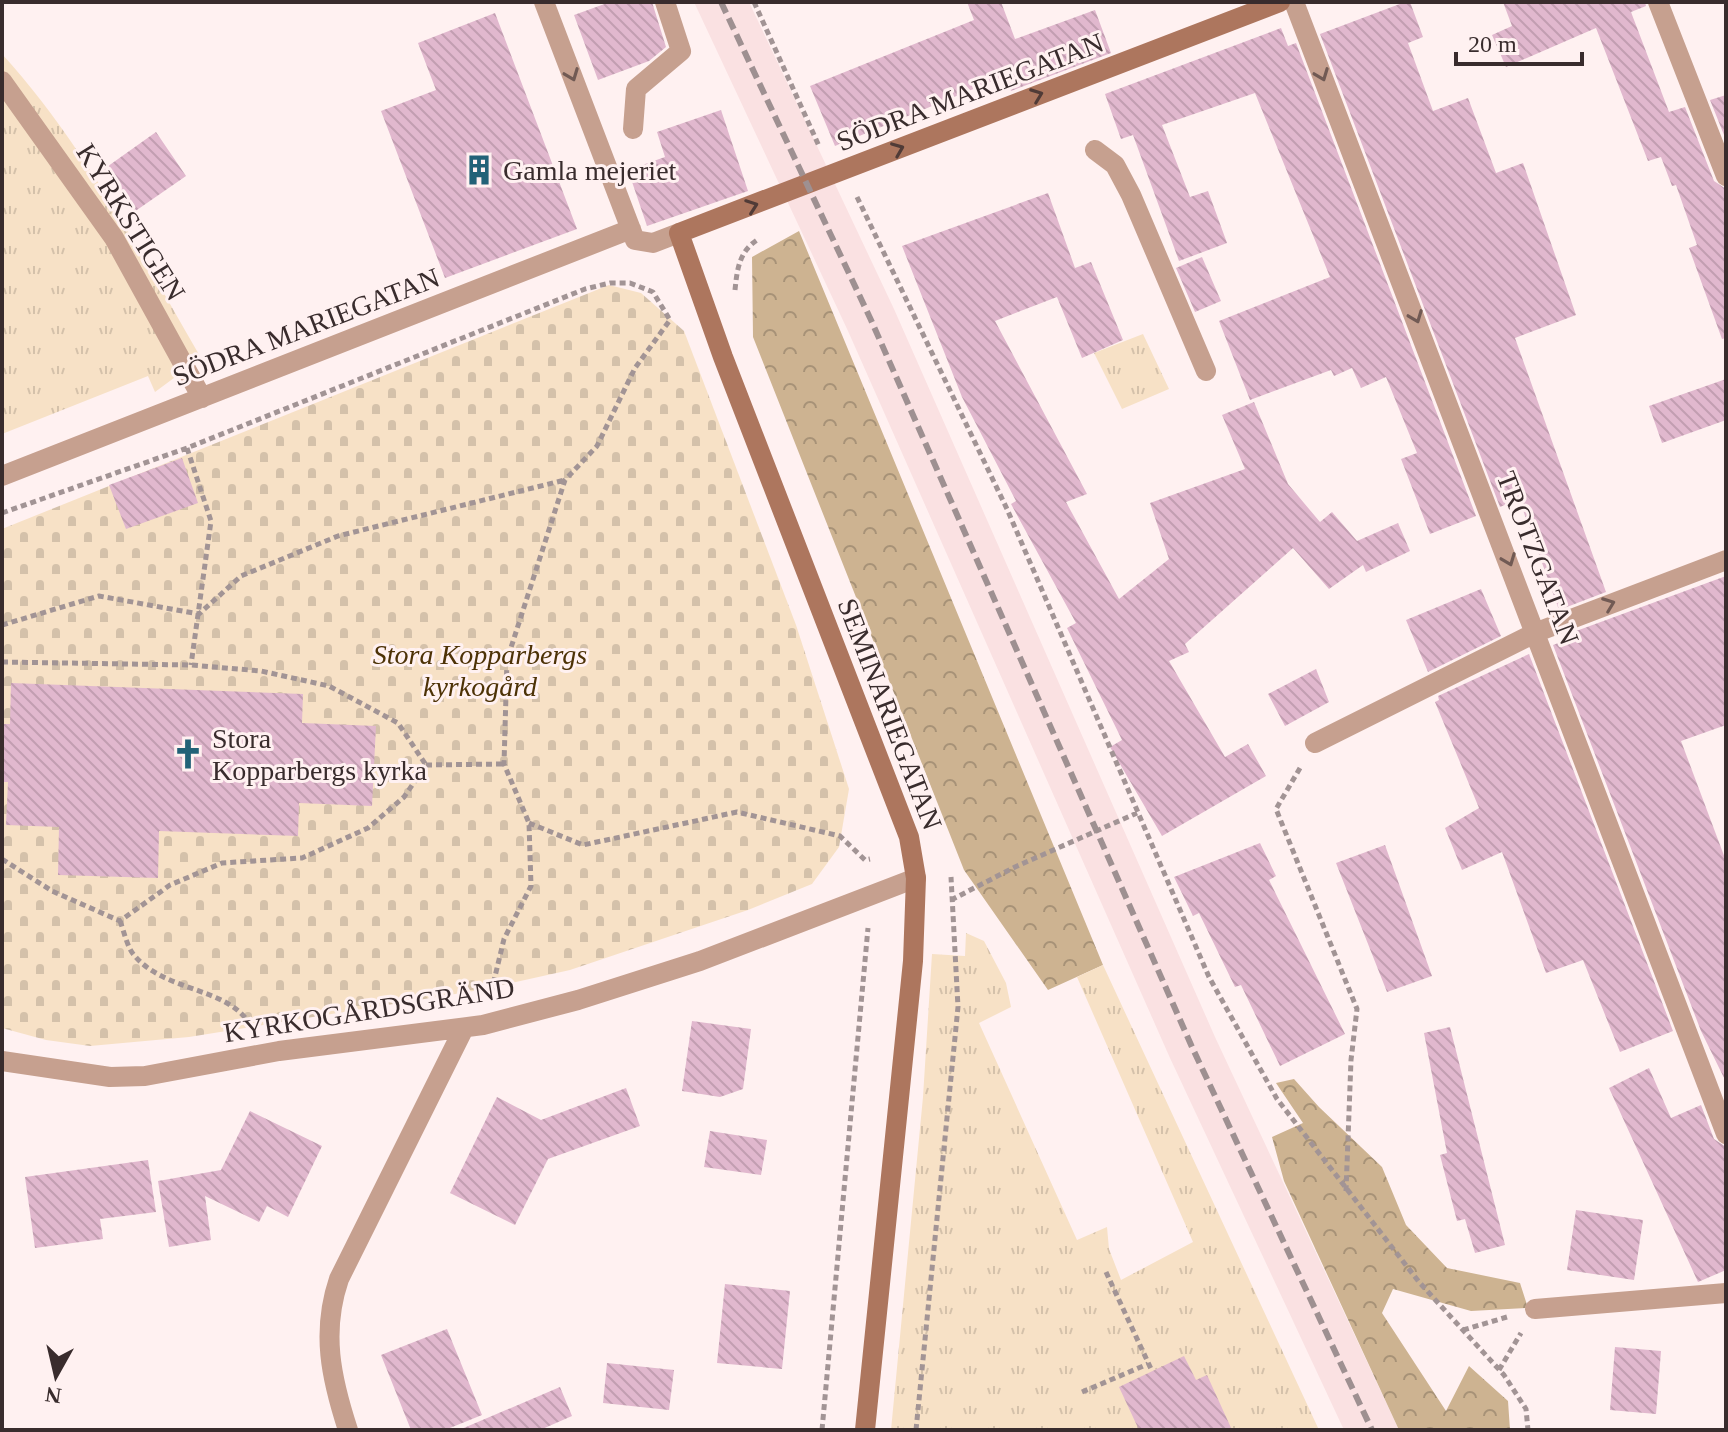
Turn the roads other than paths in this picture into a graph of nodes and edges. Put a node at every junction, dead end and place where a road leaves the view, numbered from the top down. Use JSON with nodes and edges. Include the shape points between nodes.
{"nodes":[{"id":1,"x":544,"y":2,"type":"edge"},
{"id":2,"x":665,"y":2,"type":"edge"},
{"id":3,"x":1280,"y":2,"type":"edge"},
{"id":4,"x":1294,"y":2,"type":"edge"},
{"id":5,"x":1658,"y":2,"type":"edge"},
{"id":6,"x":2,"y":81,"type":"edge"},
{"id":7,"x":633,"y":129,"type":"dead end"},
{"id":8,"x":1095,"y":150,"type":"dead end"},
{"id":9,"x":1726,"y":176,"type":"edge"},
{"id":10,"x":631,"y":229,"type":"junction"},
{"id":11,"x":679,"y":233,"type":"junction"},
{"id":12,"x":1206,"y":371,"type":"dead end"},
{"id":13,"x":202,"y":398,"type":"junction"},
{"id":14,"x":2,"y":476,"type":"edge"},
{"id":15,"x":1726,"y":560,"type":"edge"},
{"id":16,"x":1537,"y":632,"type":"junction"},
{"id":17,"x":1315,"y":743,"type":"road end"},
{"id":18,"x":916,"y":878,"type":"junction"},
{"id":19,"x":473,"y":1026,"type":"junction"},
{"id":20,"x":2,"y":1061,"type":"edge"},
{"id":21,"x":1726,"y":1134,"type":"edge"},
{"id":22,"x":1726,"y":1293,"type":"edge"},
{"id":23,"x":1535,"y":1309,"type":"dead end"},
{"id":24,"x":348,"y":1430,"type":"edge"},
{"id":25,"x":865,"y":1430,"type":"edge"}],
"edges":[{"from":1,"to":10,"type":"street","one_way":true},
{"from":2,"to":7,"type":"street","via":[[681,51],[636,89]]},
{"from":11,"to":3,"type":"street","name":"SÖDRA MARIEGATAN","one_way":true},
{"from":4,"to":16,"type":"street","name":"TROTZGATAN","one_way":true},
{"from":5,"to":9,"type":"street"},
{"from":6,"to":13,"type":"street","name":"KYRKSTIGEN","via":[[114,238]]},
{"from":8,"to":12,"type":"street","via":[[1115,165],[1131,195]]},
{"from":10,"to":11,"type":"street","via":[[635,240],[653,243]]},
{"from":10,"to":13,"type":"street","name":"SÖDRA MARIEGATAN"},
{"from":11,"to":18,"type":"street","name":"SEMINARIEGATAN","via":[[911,850]]},
{"from":13,"to":14,"type":"street","name":"SÖDRA MARIEGATAN"},
{"from":16,"to":15,"type":"street","one_way":true},
{"from":16,"to":17,"type":"street"},
{"from":16,"to":21,"type":"street","name":"TROTZGATAN"},
{"from":18,"to":19,"type":"street","name":"KYRKOGÅRDSGRÄND","via":[[700,961]]},
{"from":18,"to":25,"type":"street","name":"SEMINARIEGATAN","via":[[913,961]]},
{"from":19,"to":20,"type":"street","name":"KYRKOGÅRDSGRÄND","via":[[145,1076],[95,1075]]},
{"from":19,"to":24,"type":"street","via":[[330,1305],[327,1344]]},
{"from":22,"to":23,"type":"street"}]}
